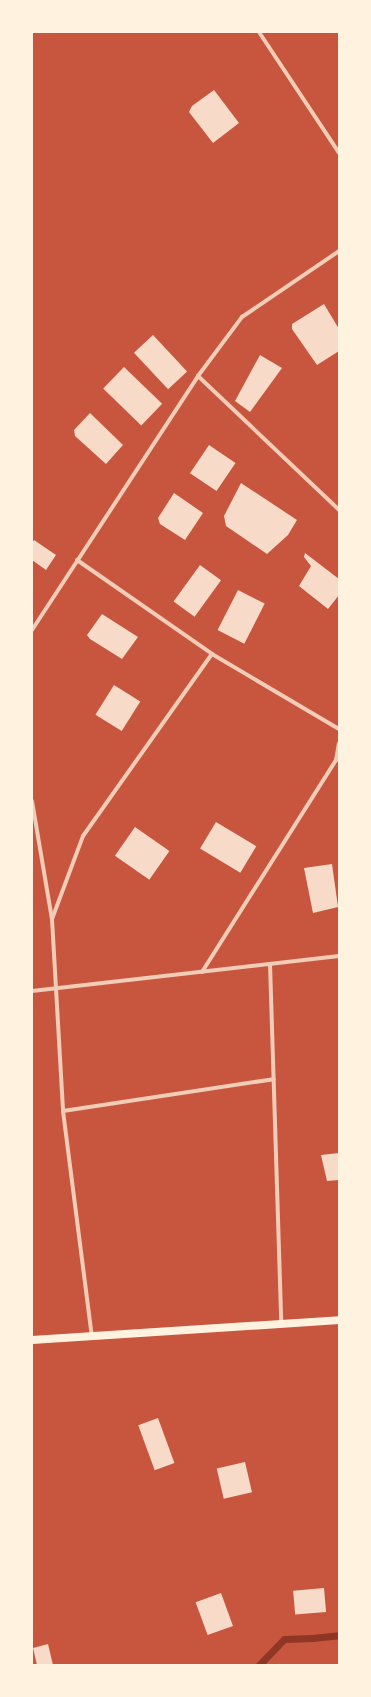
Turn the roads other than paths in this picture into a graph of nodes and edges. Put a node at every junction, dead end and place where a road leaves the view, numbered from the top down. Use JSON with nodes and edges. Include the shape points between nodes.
{"nodes":[{"id":1,"x":259,"y":32,"type":"edge"},
{"id":2,"x":339,"y":153,"type":"edge"},
{"id":3,"x":339,"y":251,"type":"edge"},
{"id":4,"x":198,"y":376,"type":"junction"},
{"id":5,"x":339,"y":510,"type":"edge"},
{"id":6,"x":77,"y":560,"type":"junction"},
{"id":7,"x":32,"y":630,"type":"edge"},
{"id":8,"x":212,"y":654,"type":"junction"},
{"id":9,"x":339,"y":729,"type":"edge"},
{"id":10,"x":339,"y":743,"type":"edge"},
{"id":11,"x":32,"y":801,"type":"edge"},
{"id":12,"x":52,"y":919,"type":"junction"},
{"id":13,"x":339,"y":956,"type":"edge"},
{"id":14,"x":270,"y":964,"type":"junction"},
{"id":15,"x":202,"y":972,"type":"junction"},
{"id":16,"x":56,"y":988,"type":"junction"},
{"id":17,"x":32,"y":991,"type":"edge"},
{"id":18,"x":274,"y":1079,"type":"junction"},
{"id":19,"x":63,"y":1110,"type":"junction"},
{"id":20,"x":339,"y":1320,"type":"edge"},
{"id":21,"x":281,"y":1324,"type":"junction"},
{"id":22,"x":92,"y":1336,"type":"junction"},
{"id":23,"x":32,"y":1340,"type":"edge"}],
"edges":[{"from":1,"to":2,"type":"street"},
{"from":3,"to":4,"type":"street","via":[[242,317]]},
{"from":4,"to":5,"type":"street"},
{"from":4,"to":6,"type":"street"},
{"from":6,"to":7,"type":"street"},
{"from":6,"to":8,"type":"street"},
{"from":8,"to":9,"type":"street"},
{"from":8,"to":12,"type":"street","via":[[84,836]]},
{"from":10,"to":15,"type":"street","via":[[336,760]]},
{"from":11,"to":12,"type":"street"},
{"from":12,"to":16,"type":"street"},
{"from":13,"to":14,"type":"street"},
{"from":14,"to":15,"type":"street"},
{"from":14,"to":18,"type":"street"},
{"from":15,"to":16,"type":"street"},
{"from":16,"to":17,"type":"street"},
{"from":16,"to":19,"type":"street"},
{"from":18,"to":19,"type":"street"},
{"from":18,"to":21,"type":"street"},
{"from":19,"to":22,"type":"street"},
{"from":20,"to":21,"type":"main road"},
{"from":21,"to":22,"type":"main road"},
{"from":22,"to":23,"type":"main road"}]}
